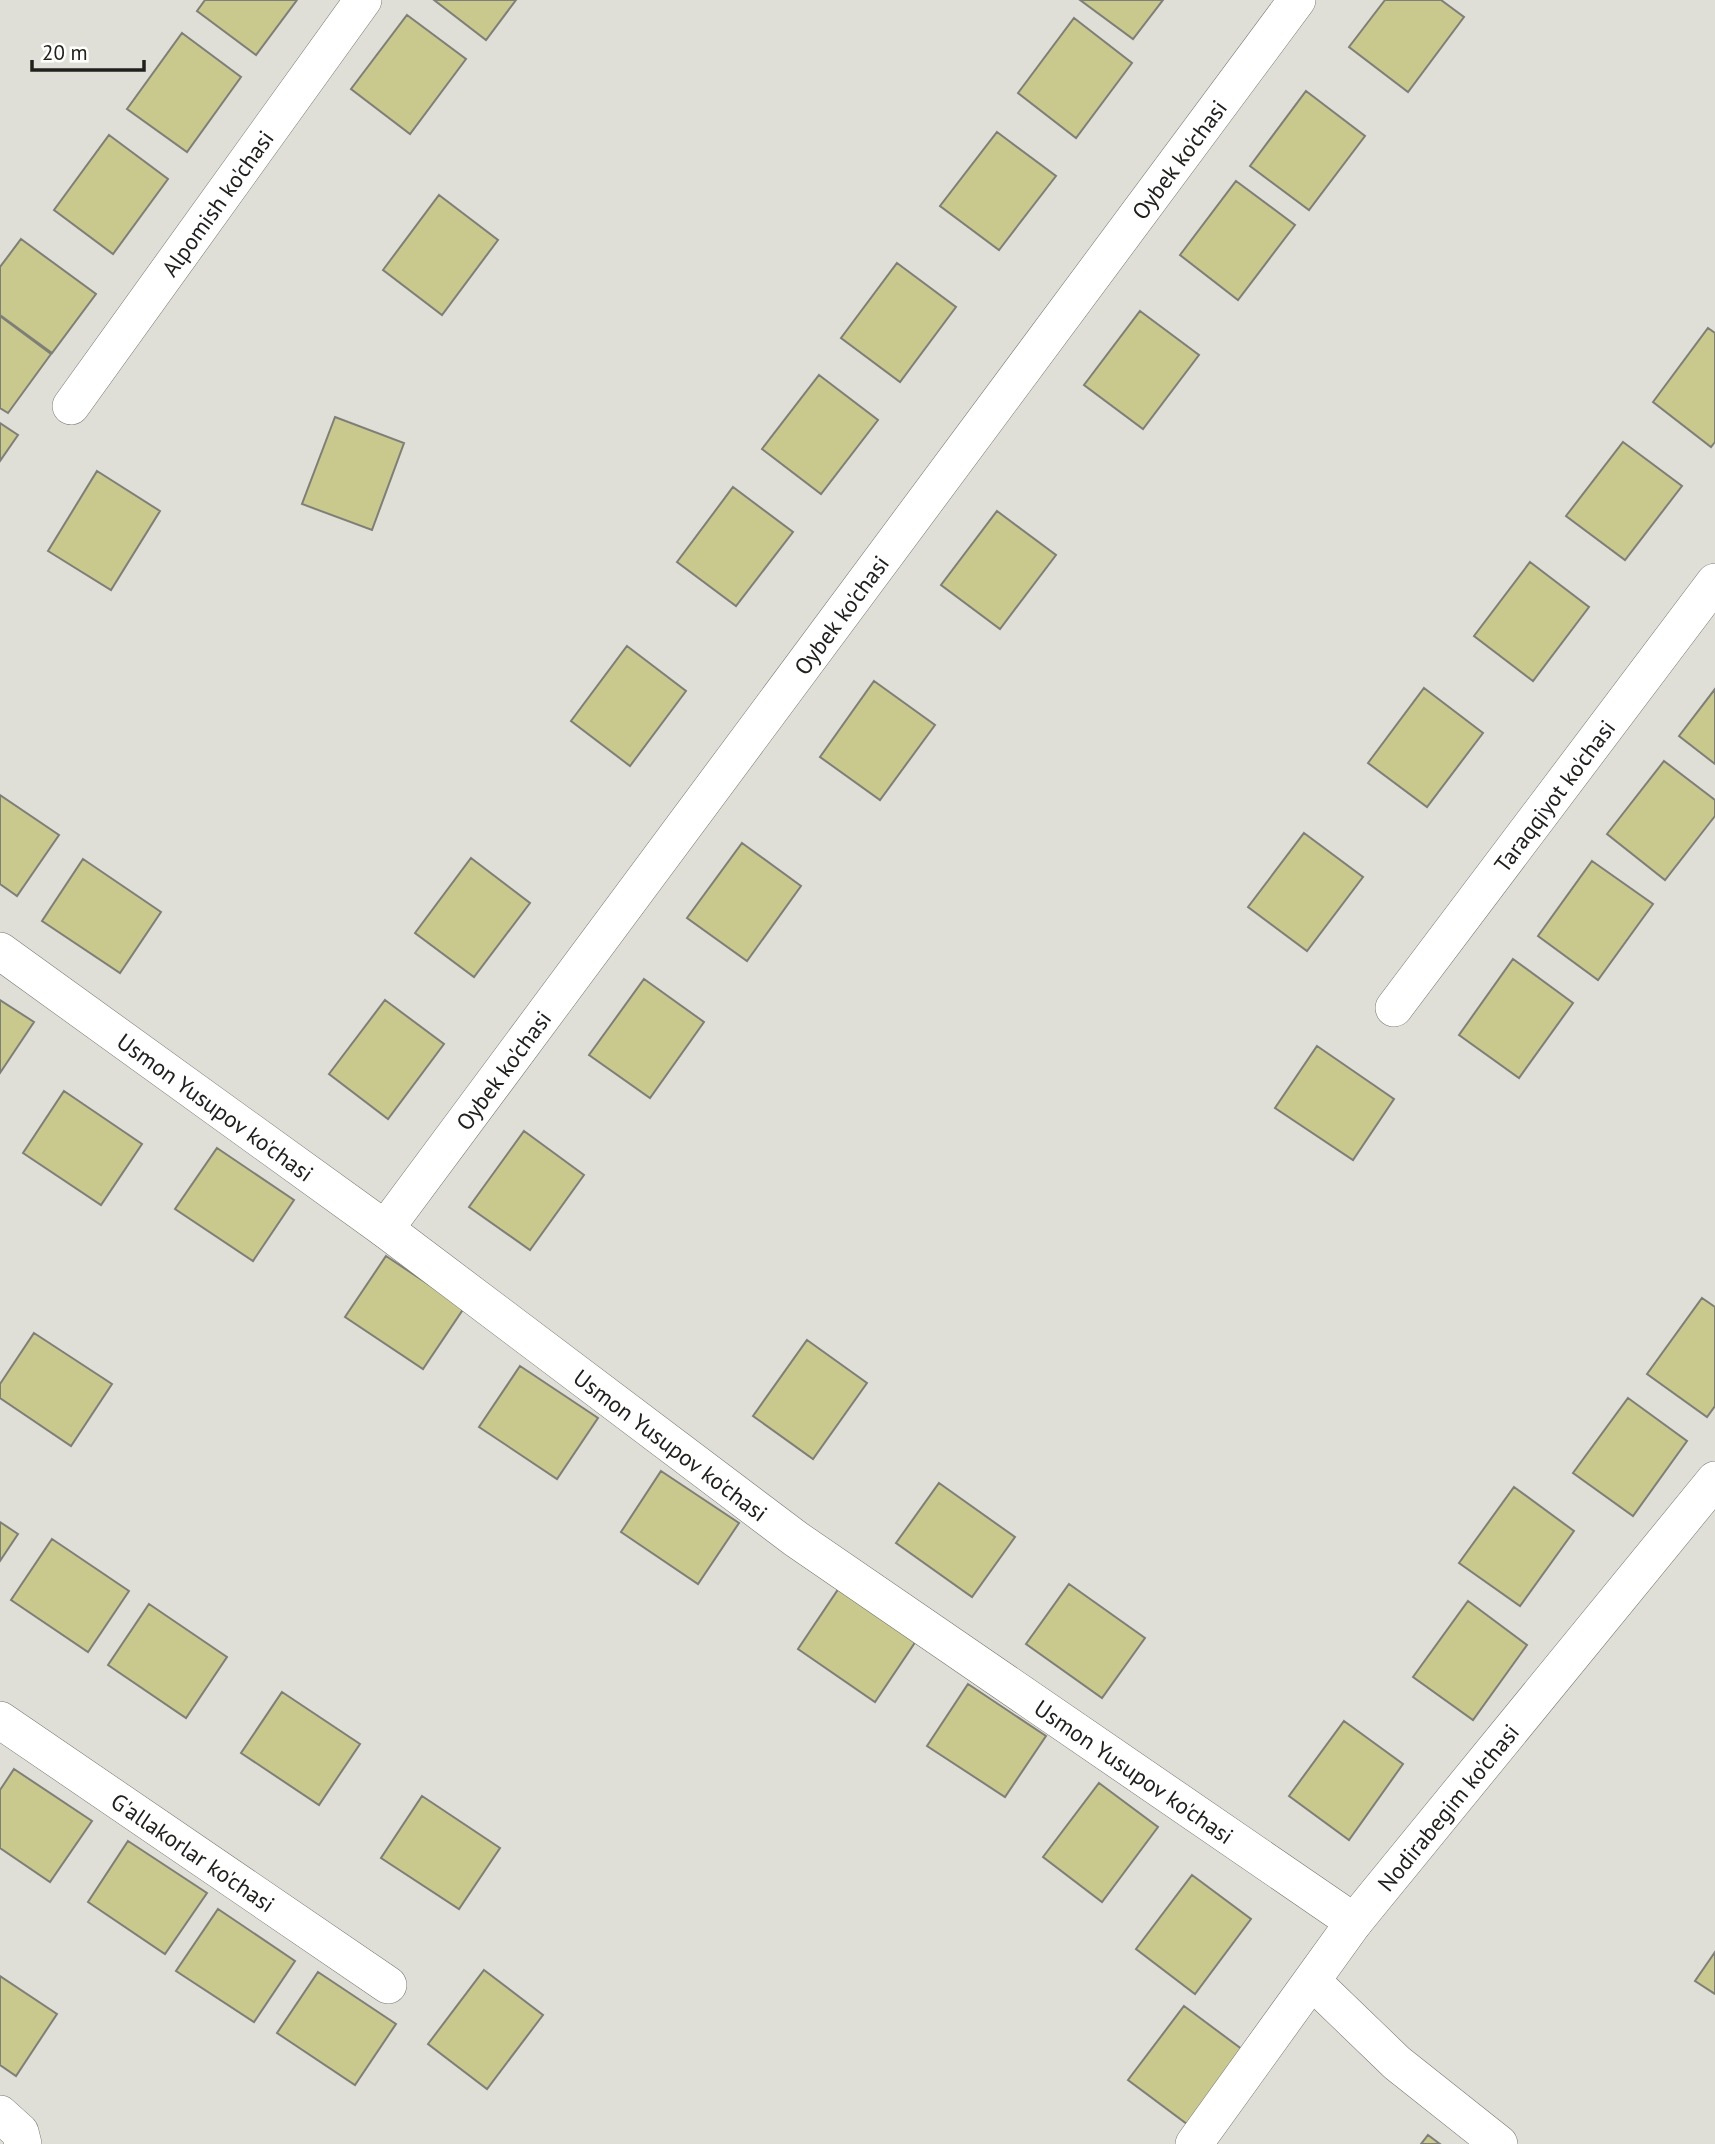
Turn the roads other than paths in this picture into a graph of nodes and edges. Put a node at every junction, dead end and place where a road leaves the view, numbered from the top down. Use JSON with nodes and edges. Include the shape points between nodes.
{"nodes":[{"id":1,"x":363,"y":0,"type":"edge"},
{"id":2,"x":1297,"y":0,"type":"edge"},
{"id":3,"x":71,"y":406,"type":"dead end"},
{"id":4,"x":1715,"y":582,"type":"edge"},
{"id":5,"x":0,"y":951,"type":"edge"},
{"id":6,"x":1394,"y":1009,"type":"dead end"},
{"id":7,"x":385,"y":1229,"type":"junction"},
{"id":8,"x":1715,"y":1480,"type":"edge"},
{"id":9,"x":0,"y":1720,"type":"edge"},
{"id":10,"x":1354,"y":1922,"type":"junction"},
{"id":11,"x":1313,"y":1982,"type":"junction"},
{"id":12,"x":388,"y":1985,"type":"dead end"},
{"id":13,"x":1194,"y":2144,"type":"edge"},
{"id":14,"x":1499,"y":2144,"type":"edge"}],
"edges":[{"from":1,"to":3,"type":"street","name":"Alpomish ko'chasi"},
{"from":2,"to":7,"type":"street","name":"Oybek ko'chasi"},
{"from":4,"to":6,"type":"street","name":"Taraqqiyot ko'chasi"},
{"from":5,"to":7,"type":"street","name":"Usmon Yusupov ko'chasi"},
{"from":7,"to":10,"type":"street","name":"Usmon Yusupov ko'chasi","via":[[796,1539]]},
{"from":8,"to":10,"type":"street","name":"Nodirabegim ko'chasi"},
{"from":9,"to":12,"type":"street","name":"G'allakorlar ko'chasi"},
{"from":10,"to":11,"type":"street","name":"Nodirabegim ko'chasi"},
{"from":11,"to":13,"type":"street","name":"Nodirabegim ko'chasi"},
{"from":11,"to":14,"type":"street","via":[[1397,2063]]}]}
